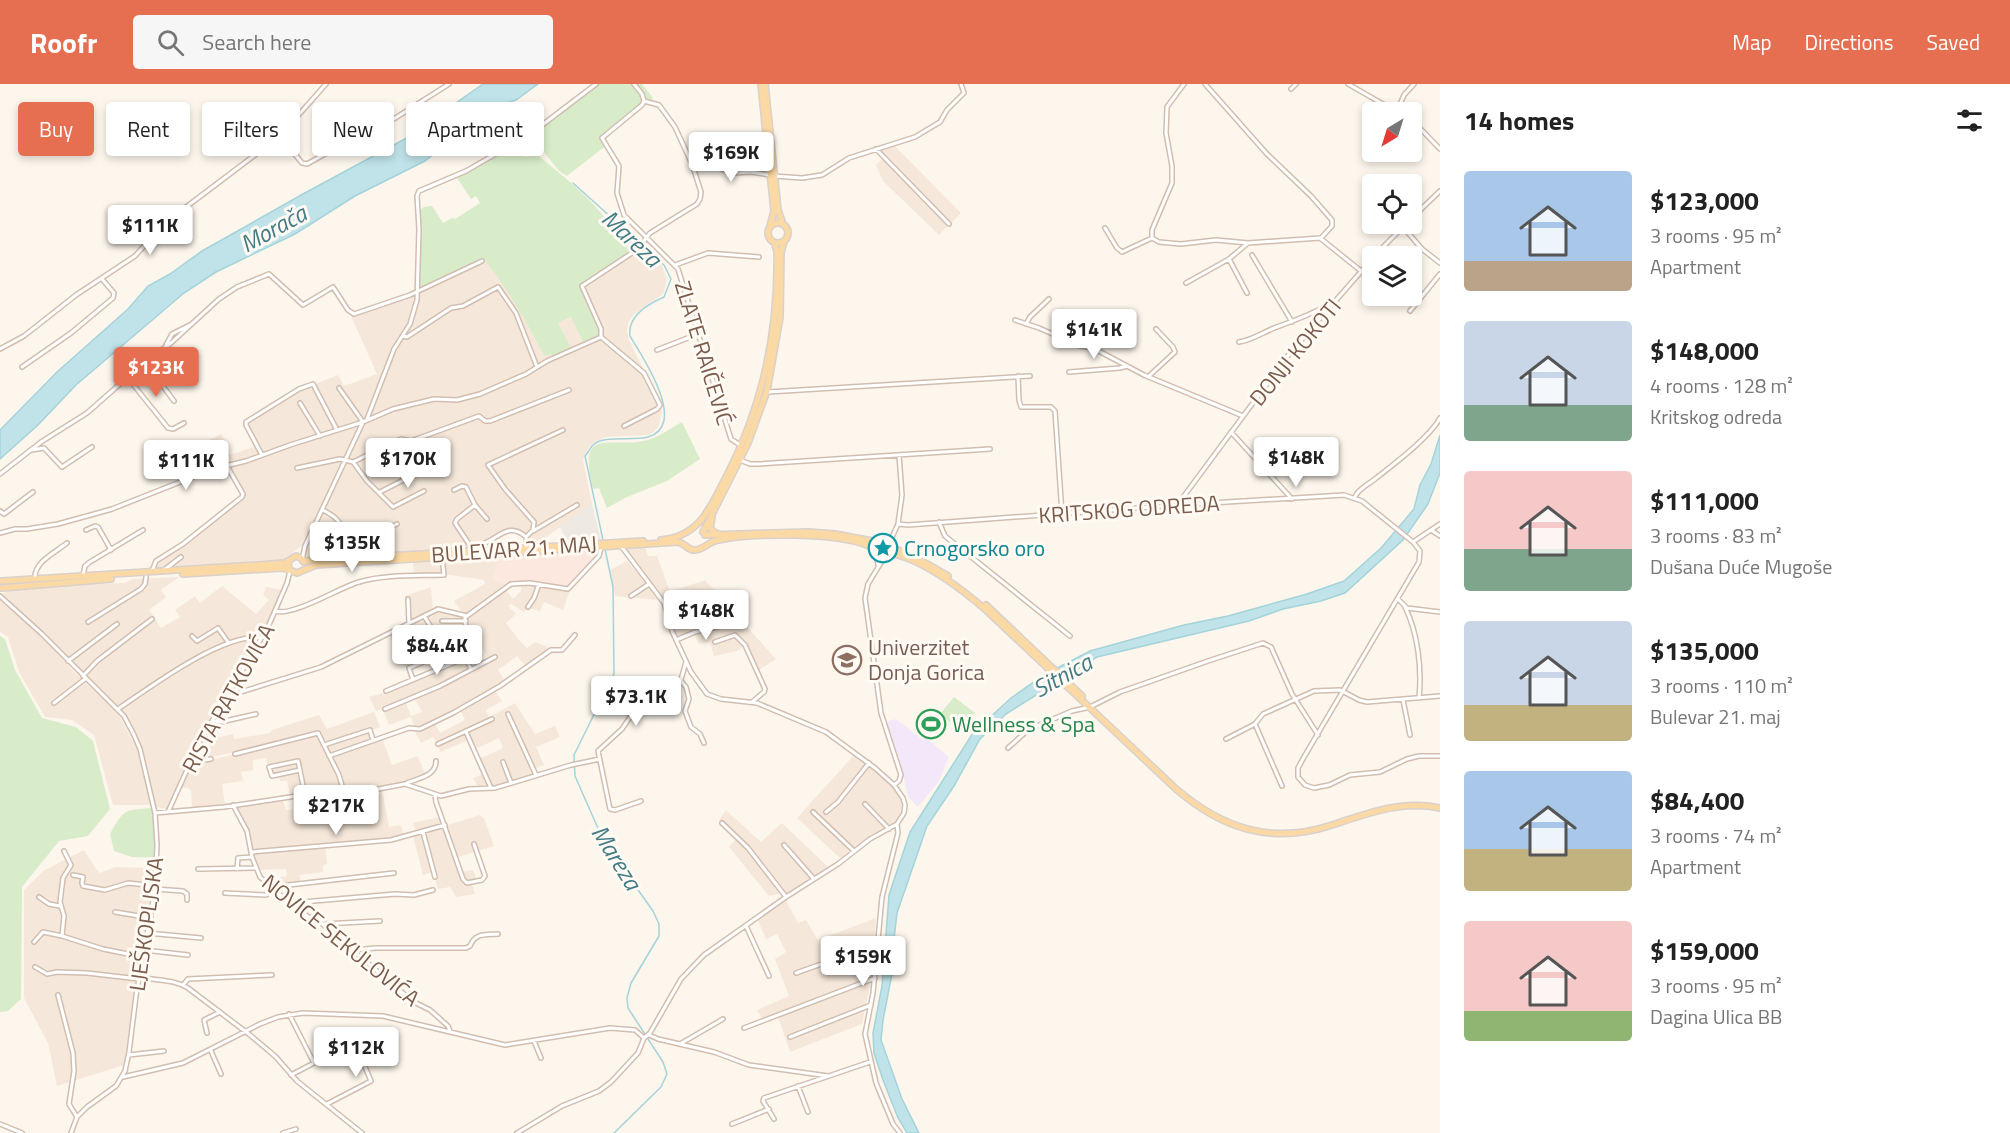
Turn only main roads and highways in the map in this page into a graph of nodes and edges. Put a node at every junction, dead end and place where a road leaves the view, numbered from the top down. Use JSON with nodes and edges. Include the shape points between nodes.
{"nodes":[{"id":1,"x":763,"y":84,"type":"edge"},
{"id":2,"x":772,"y":176,"type":"junction"},
{"id":3,"x":783,"y":224,"type":"junction"},
{"id":4,"x":770,"y":226,"type":"junction"},
{"id":5,"x":784,"y":241,"type":"junction"},
{"id":6,"x":774,"y":242,"type":"junction"},
{"id":7,"x":711,"y":513,"type":"junction"},
{"id":8,"x":689,"y":530,"type":"junction"},
{"id":9,"x":704,"y":533,"type":"junction"},
{"id":10,"x":722,"y":535,"type":"junction"},
{"id":11,"x":880,"y":541,"type":"junction"},
{"id":12,"x":685,"y":544,"type":"junction"},
{"id":13,"x":890,"y":545,"type":"junction"},
{"id":14,"x":704,"y":546,"type":"junction"},
{"id":15,"x":876,"y":551,"type":"junction"},
{"id":16,"x":886,"y":554,"type":"junction"},
{"id":17,"x":303,"y":560,"type":"junction"},
{"id":18,"x":288,"y":561,"type":"junction"},
{"id":19,"x":290,"y":570,"type":"junction"},
{"id":20,"x":299,"y":571,"type":"junction"},
{"id":21,"x":1,"y":579,"type":"edge"},
{"id":22,"x":1,"y":591,"type":"edge"},
{"id":23,"x":1048,"y":666,"type":"junction"},
{"id":24,"x":1440,"y":808,"type":"edge"}],
"edges":[{"from":1,"to":2,"type":"main road"},
{"from":2,"to":3,"type":"main road"},
{"from":2,"to":4,"type":"main road","via":[[774,211]]},
{"from":3,"to":4,"type":"main road"},
{"from":3,"to":5,"type":"main road","via":[[788,233]]},
{"from":4,"to":6,"type":"main road","via":[[768,234]]},
{"from":5,"to":6,"type":"main road"},
{"from":5,"to":7,"type":"main road","via":[[780,317],[766,391],[740,460]]},
{"from":6,"to":8,"type":"main road","via":[[778,275],[776,312],[764,384],[742,446],[704,518]]},
{"from":7,"to":9,"type":"main road"},
{"from":7,"to":10,"type":"main road","via":[[710,528]]},
{"from":8,"to":9,"type":"main road","via":[[698,528]]},
{"from":8,"to":12,"type":"main road"},
{"from":8,"to":17,"type":"main road","name":"BULEVAR 21. MAJ","via":[[665,540]]},
{"from":9,"to":10,"type":"main road"},
{"from":9,"to":14,"type":"main road"},
{"from":10,"to":11,"type":"main road","via":[[801,531]]},
{"from":11,"to":13,"type":"main road"},
{"from":11,"to":15,"type":"main road"},
{"from":12,"to":14,"type":"main road","via":[[694,550]]},
{"from":12,"to":20,"type":"main road","name":"BULEVAR 21. MAJ","via":[[316,565]]},
{"from":13,"to":16,"type":"main road"},
{"from":13,"to":23,"type":"main road","via":[[966,589]]},
{"from":14,"to":15,"type":"main road","via":[[721,539],[804,536],[846,540]]},
{"from":15,"to":16,"type":"main road"},
{"from":16,"to":23,"type":"main road","via":[[926,568],[963,591]]},
{"from":17,"to":18,"type":"main road","name":"BULEVAR 21. MAJ","via":[[294,556]]},
{"from":17,"to":20,"type":"main road"},
{"from":18,"to":19,"type":"main road"},
{"from":18,"to":21,"type":"main road","via":[[152,573]]},
{"from":19,"to":20,"type":"main road"},
{"from":19,"to":22,"type":"main road","via":[[27,584]]},
{"from":21,"to":22,"type":"main road"},
{"from":23,"to":24,"type":"main road","via":[[1192,803],[1241,828],[1299,833],[1395,806]]}]}
